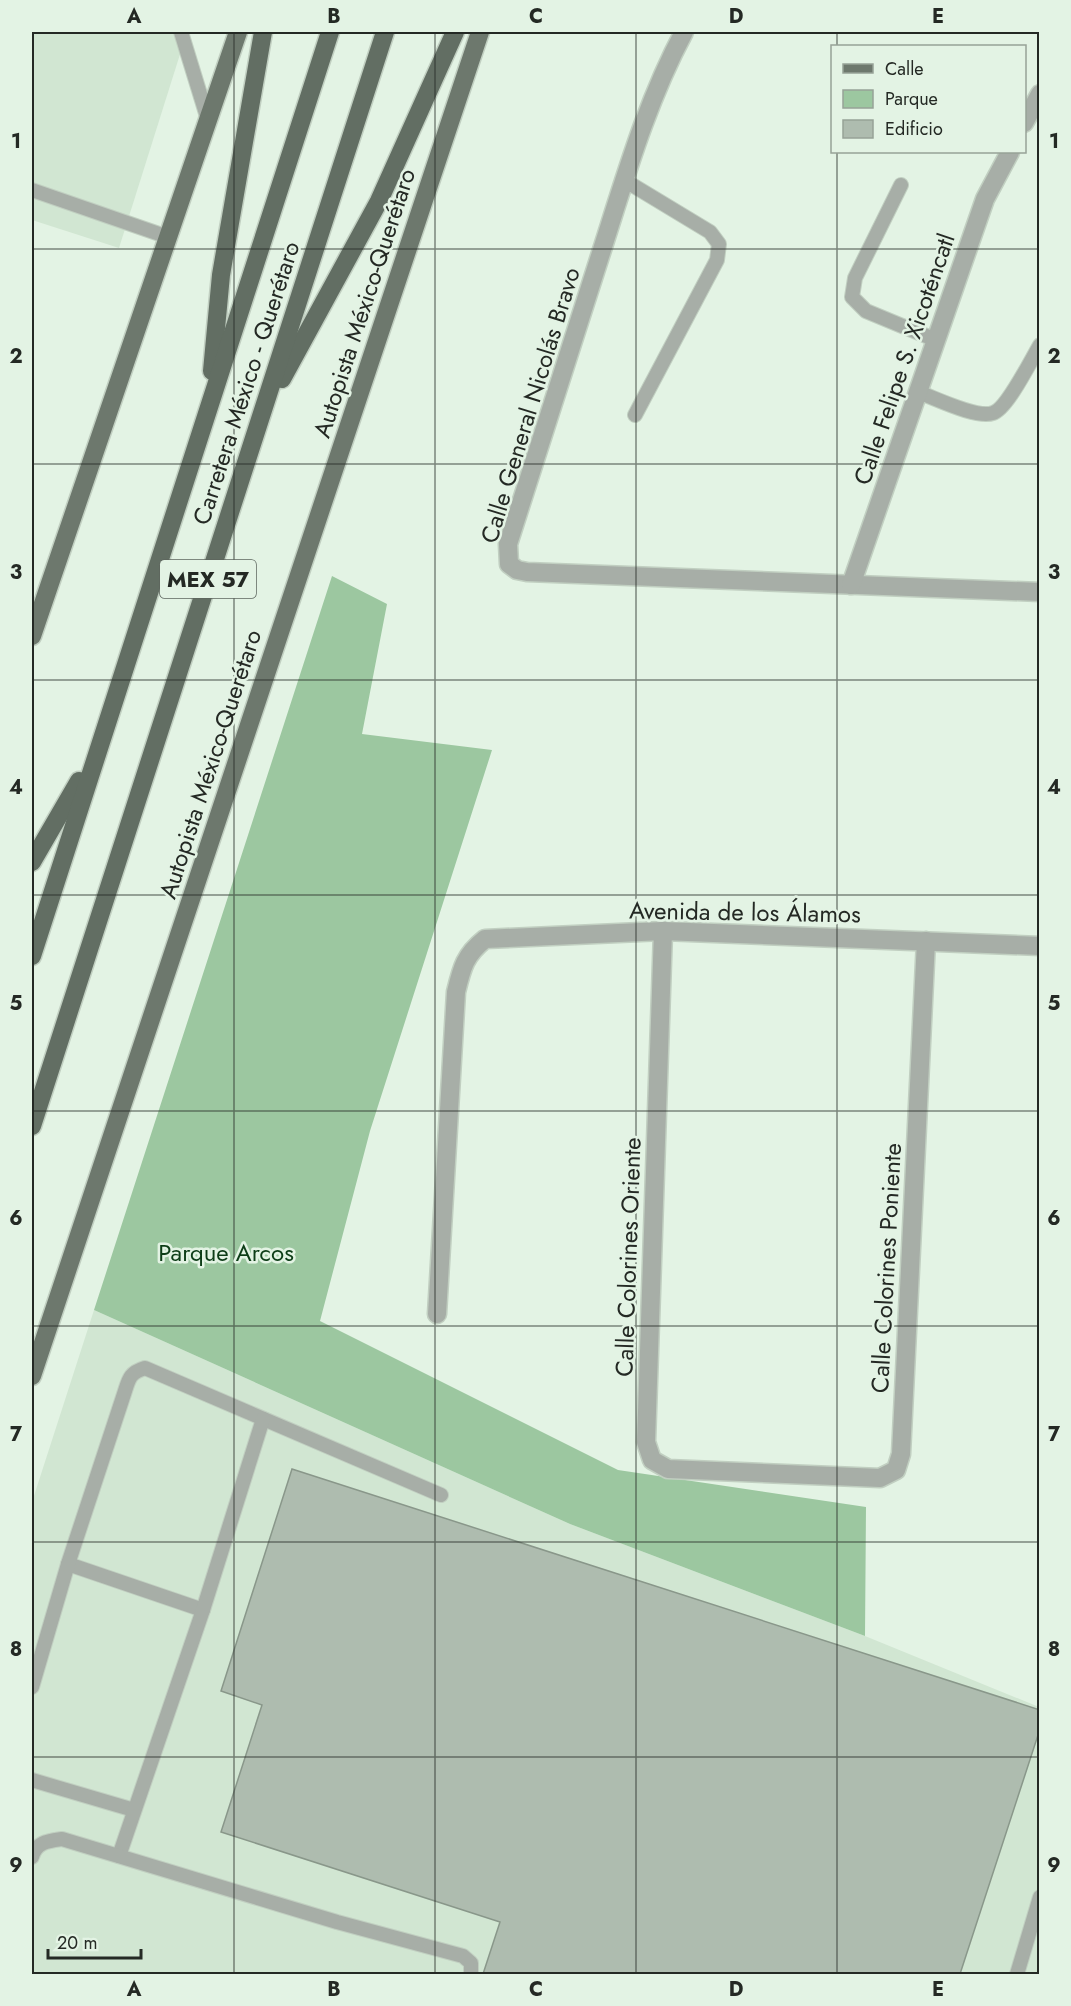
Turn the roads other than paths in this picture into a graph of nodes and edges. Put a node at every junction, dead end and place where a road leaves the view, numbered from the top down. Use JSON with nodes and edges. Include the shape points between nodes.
{"nodes":[{"id":1,"x":181,"y":32,"type":"edge"},
{"id":2,"x":238,"y":32,"type":"edge"},
{"id":3,"x":262,"y":32,"type":"edge"},
{"id":4,"x":330,"y":32,"type":"edge"},
{"id":5,"x":386,"y":32,"type":"edge"},
{"id":6,"x":455,"y":32,"type":"edge"},
{"id":7,"x":480,"y":32,"type":"edge"},
{"id":8,"x":684,"y":32,"type":"edge"},
{"id":9,"x":1040,"y":94,"type":"edge"},
{"id":10,"x":1026,"y":119,"type":"edge"},
{"id":11,"x":208,"y":120,"type":"junction"},
{"id":12,"x":1009,"y":153,"type":"edge"},
{"id":13,"x":624,"y":180,"type":"junction"},
{"id":14,"x":902,"y":185,"type":"dead end"},
{"id":15,"x":32,"y":190,"type":"edge"},
{"id":16,"x":168,"y":237,"type":"junction"},
{"id":17,"x":936,"y":340,"type":"junction"},
{"id":18,"x":1040,"y":345,"type":"edge"},
{"id":19,"x":918,"y":392,"type":"junction"},
{"id":20,"x":208,"y":407,"type":"junction"},
{"id":21,"x":635,"y":415,"type":"dead end"},
{"id":22,"x":260,"y":417,"type":"junction"},
{"id":23,"x":851,"y":585,"type":"junction"},
{"id":24,"x":1040,"y":592,"type":"edge"},
{"id":25,"x":32,"y":636,"type":"edge"},
{"id":26,"x":96,"y":753,"type":"junction"},
{"id":27,"x":32,"y":862,"type":"edge"},
{"id":28,"x":663,"y":931,"type":"junction"},
{"id":29,"x":926,"y":941,"type":"junction"},
{"id":30,"x":1040,"y":946,"type":"edge"},
{"id":31,"x":32,"y":956,"type":"edge"},
{"id":32,"x":32,"y":1126,"type":"edge"},
{"id":33,"x":437,"y":1314,"type":"dead end"},
{"id":34,"x":32,"y":1376,"type":"edge"},
{"id":35,"x":262,"y":1419,"type":"junction"},
{"id":36,"x":772,"y":1473,"type":"joint"},
{"id":37,"x":441,"y":1495,"type":"dead end"},
{"id":38,"x":68,"y":1564,"type":"junction"},
{"id":39,"x":203,"y":1610,"type":"junction"},
{"id":40,"x":32,"y":1687,"type":"edge"},
{"id":41,"x":32,"y":1780,"type":"edge"},
{"id":42,"x":134,"y":1810,"type":"junction"},
{"id":43,"x":119,"y":1856,"type":"junction"},
{"id":44,"x":32,"y":1857,"type":"edge"},
{"id":45,"x":1040,"y":1897,"type":"edge"},
{"id":46,"x":471,"y":1974,"type":"edge"},
{"id":47,"x":1017,"y":1974,"type":"edge"}],
"edges":[{"from":1,"to":11,"type":"lane"},
{"from":2,"to":11,"type":"main road"},
{"from":3,"to":20,"type":"highway","via":[[221,275]]},
{"from":4,"to":20,"type":"highway","name":"Carretera México - Querétaro","number":"MEX 57"},
{"from":5,"to":22,"type":"highway","name":"Carretera México - Querétaro","number":"MEX 57"},
{"from":6,"to":22,"type":"highway","via":[[379,201]]},
{"from":7,"to":34,"type":"main road","name":"Autopista México-Querétaro"},
{"from":8,"to":13,"type":"street","name":"Calle General Nicolás Bravo","via":[[653,100]]},
{"from":9,"to":10,"type":"street"},
{"from":11,"to":16,"type":"main road"},
{"from":12,"to":17,"type":"street","name":"Calle Felipe S. Xicoténcatl","via":[[985,199]]},
{"from":13,"to":21,"type":"lane","via":[[710,232],[719,244],[717,260]]},
{"from":13,"to":23,"type":"street","name":"Calle General Nicolás Bravo","via":[[508,544],[508,564],[527,572]]},
{"from":14,"to":17,"type":"lane","via":[[855,278],[852,297],[866,311]]},
{"from":15,"to":16,"type":"lane"},
{"from":16,"to":25,"type":"main road"},
{"from":17,"to":19,"type":"street","name":"Calle Felipe S. Xicoténcatl"},
{"from":18,"to":19,"type":"lane","via":[[1007,401],[994,413],[981,414]]},
{"from":19,"to":23,"type":"street","name":"Calle Felipe S. Xicoténcatl"},
{"from":20,"to":26,"type":"highway","name":"Carretera México - Querétaro","number":"MEX 57"},
{"from":22,"to":32,"type":"highway","name":"Carretera México - Querétaro","number":"MEX 57"},
{"from":23,"to":24,"type":"street","name":"Calle General Nicolás Bravo"},
{"from":26,"to":27,"type":"highway"},
{"from":26,"to":31,"type":"highway","name":"Carretera México - Querétaro","number":"MEX 57"},
{"from":28,"to":29,"type":"street","name":"Avenida de los Álamos"},
{"from":28,"to":33,"type":"street","name":"Avenida de los Álamos","via":[[485,939],[471,950],[462,966],[456,992]]},
{"from":28,"to":36,"type":"street","name":"Calle Colorines Oriente","via":[[646,1442],[652,1460],[668,1469]]},
{"from":29,"to":30,"type":"street","name":"Avenida de los Álamos"},
{"from":29,"to":36,"type":"street","name":"Calle Colorines Poniente","via":[[901,1454],[896,1470],[880,1478]]},
{"from":35,"to":37,"type":"lane"},
{"from":35,"to":38,"type":"lane","via":[[145,1368],[131,1374]]},
{"from":35,"to":39,"type":"lane"},
{"from":38,"to":39,"type":"lane"},
{"from":38,"to":40,"type":"lane"},
{"from":39,"to":42,"type":"lane"},
{"from":41,"to":42,"type":"lane"},
{"from":42,"to":43,"type":"lane"},
{"from":43,"to":44,"type":"lane","via":[[62,1839],[43,1841]]},
{"from":43,"to":46,"type":"lane","via":[[463,1956],[471,1963]]},
{"from":45,"to":47,"type":"lane"}]}
